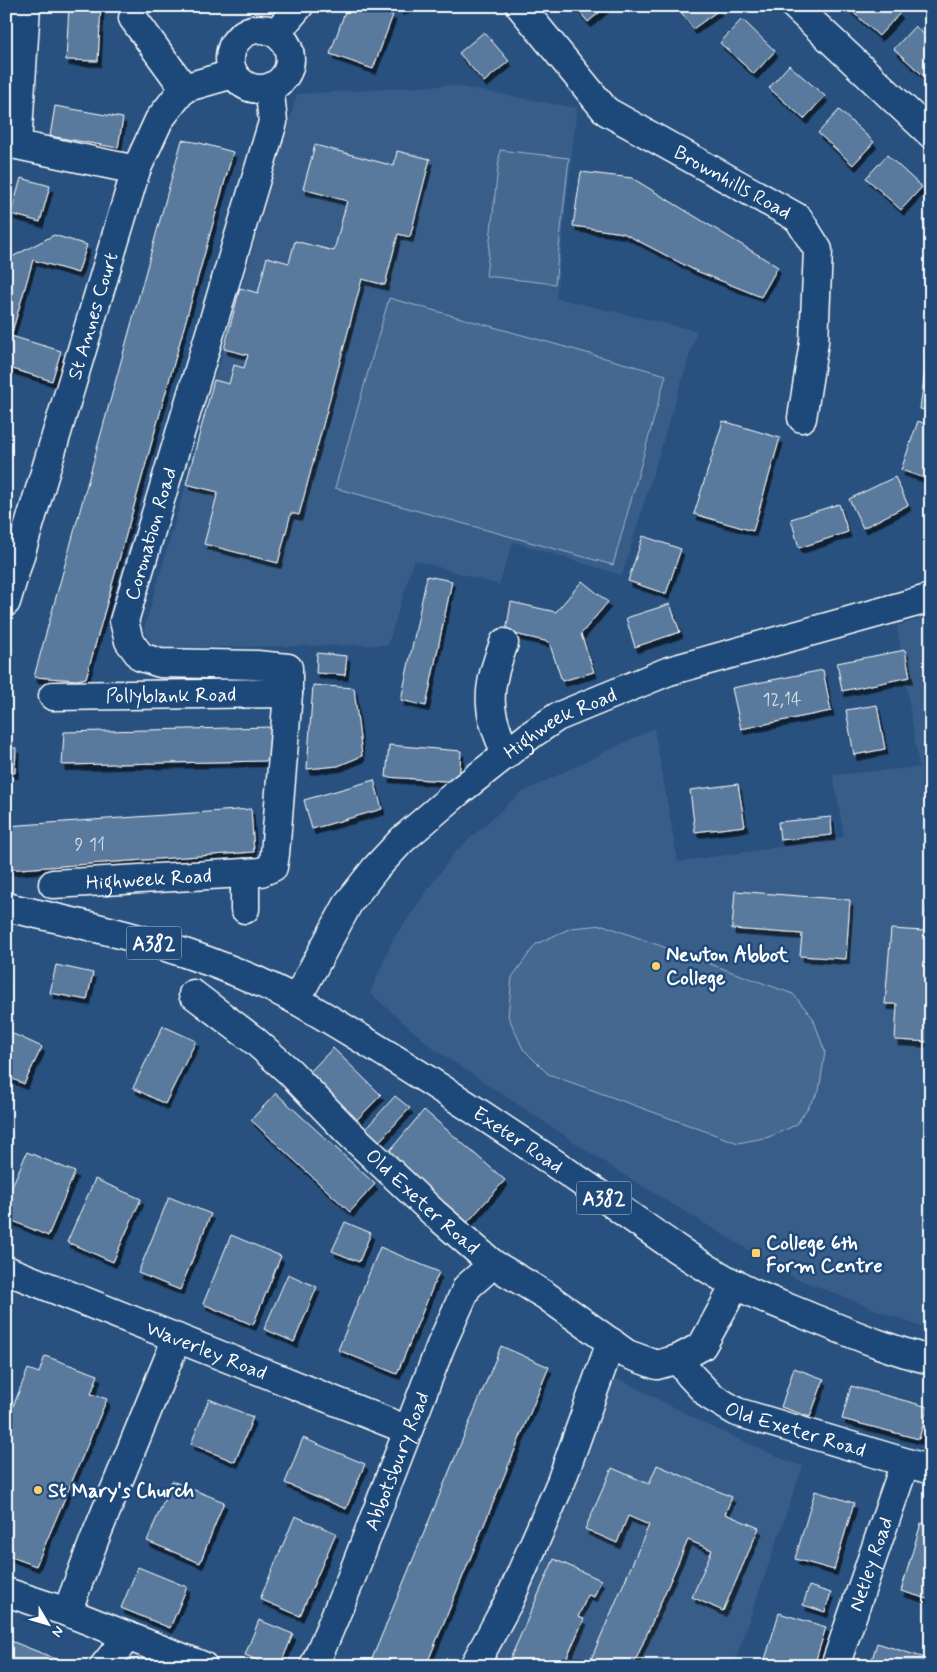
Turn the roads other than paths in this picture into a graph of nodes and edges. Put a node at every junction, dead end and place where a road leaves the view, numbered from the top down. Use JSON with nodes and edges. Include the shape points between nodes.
{"nodes":[{"id":1,"x":26,"y":6,"type":"edge"},
{"id":2,"x":299,"y":6,"type":"edge"},
{"id":3,"x":520,"y":6,"type":"edge"},
{"id":4,"x":794,"y":6,"type":"edge"},
{"id":5,"x":133,"y":18,"type":"dead end"},
{"id":6,"x":276,"y":33,"type":"junction"},
{"id":7,"x":233,"y":74,"type":"junction"},
{"id":8,"x":271,"y":87,"type":"junction"},
{"id":9,"x":184,"y":88,"type":"junction"},
{"id":10,"x":931,"y":134,"type":"edge"},
{"id":11,"x":11,"y":146,"type":"edge"},
{"id":12,"x":136,"y":170,"type":"junction"},
{"id":13,"x":802,"y":418,"type":"dead end"},
{"id":14,"x":931,"y":598,"type":"edge"},
{"id":15,"x":6,"y":602,"type":"edge"},
{"id":16,"x":504,"y":643,"type":"dead end"},
{"id":17,"x":288,"y":693,"type":"junction"},
{"id":18,"x":53,"y":696,"type":"dead end"},
{"id":19,"x":506,"y":755,"type":"junction"},
{"id":20,"x":275,"y":854,"type":"joint"},
{"id":21,"x":245,"y":873,"type":"junction"},
{"id":22,"x":53,"y":884,"type":"dead end"},
{"id":23,"x":6,"y":907,"type":"edge"},
{"id":24,"x":246,"y":908,"type":"dead end"},
{"id":25,"x":193,"y":994,"type":"dead end"},
{"id":26,"x":296,"y":1000,"type":"junction"},
{"id":27,"x":493,"y":1264,"type":"junction"},
{"id":28,"x":6,"y":1270,"type":"edge"},
{"id":29,"x":736,"y":1284,"type":"junction"},
{"id":30,"x":177,"y":1338,"type":"junction"},
{"id":31,"x":611,"y":1342,"type":"junction"},
{"id":32,"x":678,"y":1359,"type":"junction"},
{"id":33,"x":931,"y":1360,"type":"edge"},
{"id":34,"x":408,"y":1430,"type":"junction"},
{"id":35,"x":918,"y":1467,"type":"edge"},
{"id":36,"x":6,"y":1592,"type":"edge"},
{"id":37,"x":67,"y":1612,"type":"junction"},
{"id":38,"x":128,"y":1636,"type":"junction"},
{"id":39,"x":104,"y":1666,"type":"edge"},
{"id":40,"x":203,"y":1666,"type":"edge"},
{"id":41,"x":314,"y":1666,"type":"edge"},
{"id":42,"x":474,"y":1666,"type":"edge"},
{"id":43,"x":835,"y":1666,"type":"edge"}],
"edges":[{"from":1,"to":11,"type":"street"},
{"from":2,"to":6,"type":"street"},
{"from":3,"to":13,"type":"street","name":"Brownhills Road","via":[[606,111],[798,218],[818,250],[814,342]]},
{"from":4,"to":10,"type":"street"},
{"from":5,"to":9,"type":"street"},
{"from":6,"to":7,"type":"street","via":[[254,29],[243,33],[230,51],[229,63]]},
{"from":6,"to":8,"type":"street","via":[[283,39],[290,57],[285,75]]},
{"from":7,"to":8,"type":"street","via":[[246,86]]},
{"from":7,"to":9,"type":"street"},
{"from":8,"to":17,"type":"street","name":"Coronation Road","via":[[273,122],[124,621],[129,641],[141,657],[160,663],[288,668]]},
{"from":9,"to":12,"type":"street","name":"St Annes Court","via":[[159,120]]},
{"from":11,"to":12,"type":"street"},
{"from":12,"to":15,"type":"street","name":"St Annes Court"},
{"from":14,"to":19,"type":"street","name":"Highweek Road","via":[[669,671],[557,717]]},
{"from":16,"to":19,"type":"street","via":[[494,673],[490,704]]},
{"from":17,"to":18,"type":"street","name":"Pollyblank Road"},
{"from":17,"to":20,"type":"street","name":"Coronation Road"},
{"from":19,"to":26,"type":"street","name":"Highweek Road","via":[[402,840],[374,869],[350,902]]},
{"from":20,"to":21,"type":"street","name":"Highweek Road","via":[[273,867]]},
{"from":21,"to":22,"type":"street","name":"Highweek Road"},
{"from":21,"to":24,"type":"street"},
{"from":23,"to":26,"type":"street","number":"A382","via":[[95,926],[186,953]]},
{"from":25,"to":27,"type":"street","name":"Old Exeter Road","via":[[290,1072],[346,1130]]},
{"from":26,"to":29,"type":"street","name":"Exeter Road","number":"A382","via":[[464,1103],[657,1236]]},
{"from":27,"to":31,"type":"street","name":"Old Exeter Road","via":[[545,1294]]},
{"from":27,"to":34,"type":"street","name":"Abbotsbury Road","via":[[467,1287]]},
{"from":28,"to":30,"type":"street","name":"Waverley Road"},
{"from":29,"to":32,"type":"street","name":"Old Exeter Road","via":[[702,1346]]},
{"from":29,"to":33,"type":"street","name":"Exeter Road","number":"A382","via":[[832,1326]]},
{"from":30,"to":34,"type":"street","name":"Waverley Road"},
{"from":30,"to":37,"type":"street"},
{"from":31,"to":32,"type":"street","name":"Old Exeter Road","via":[[627,1354],[657,1365]]},
{"from":31,"to":42,"type":"street","via":[[561,1482],[509,1600]]},
{"from":32,"to":35,"type":"street","name":"Old Exeter Road","via":[[710,1396],[737,1412]]},
{"from":34,"to":41,"type":"street","name":"Abbotsbury Road"},
{"from":35,"to":43,"type":"street","name":"Netley Road"},
{"from":36,"to":37,"type":"street"},
{"from":37,"to":38,"type":"street"},
{"from":38,"to":39,"type":"street"},
{"from":38,"to":40,"type":"street"}]}
